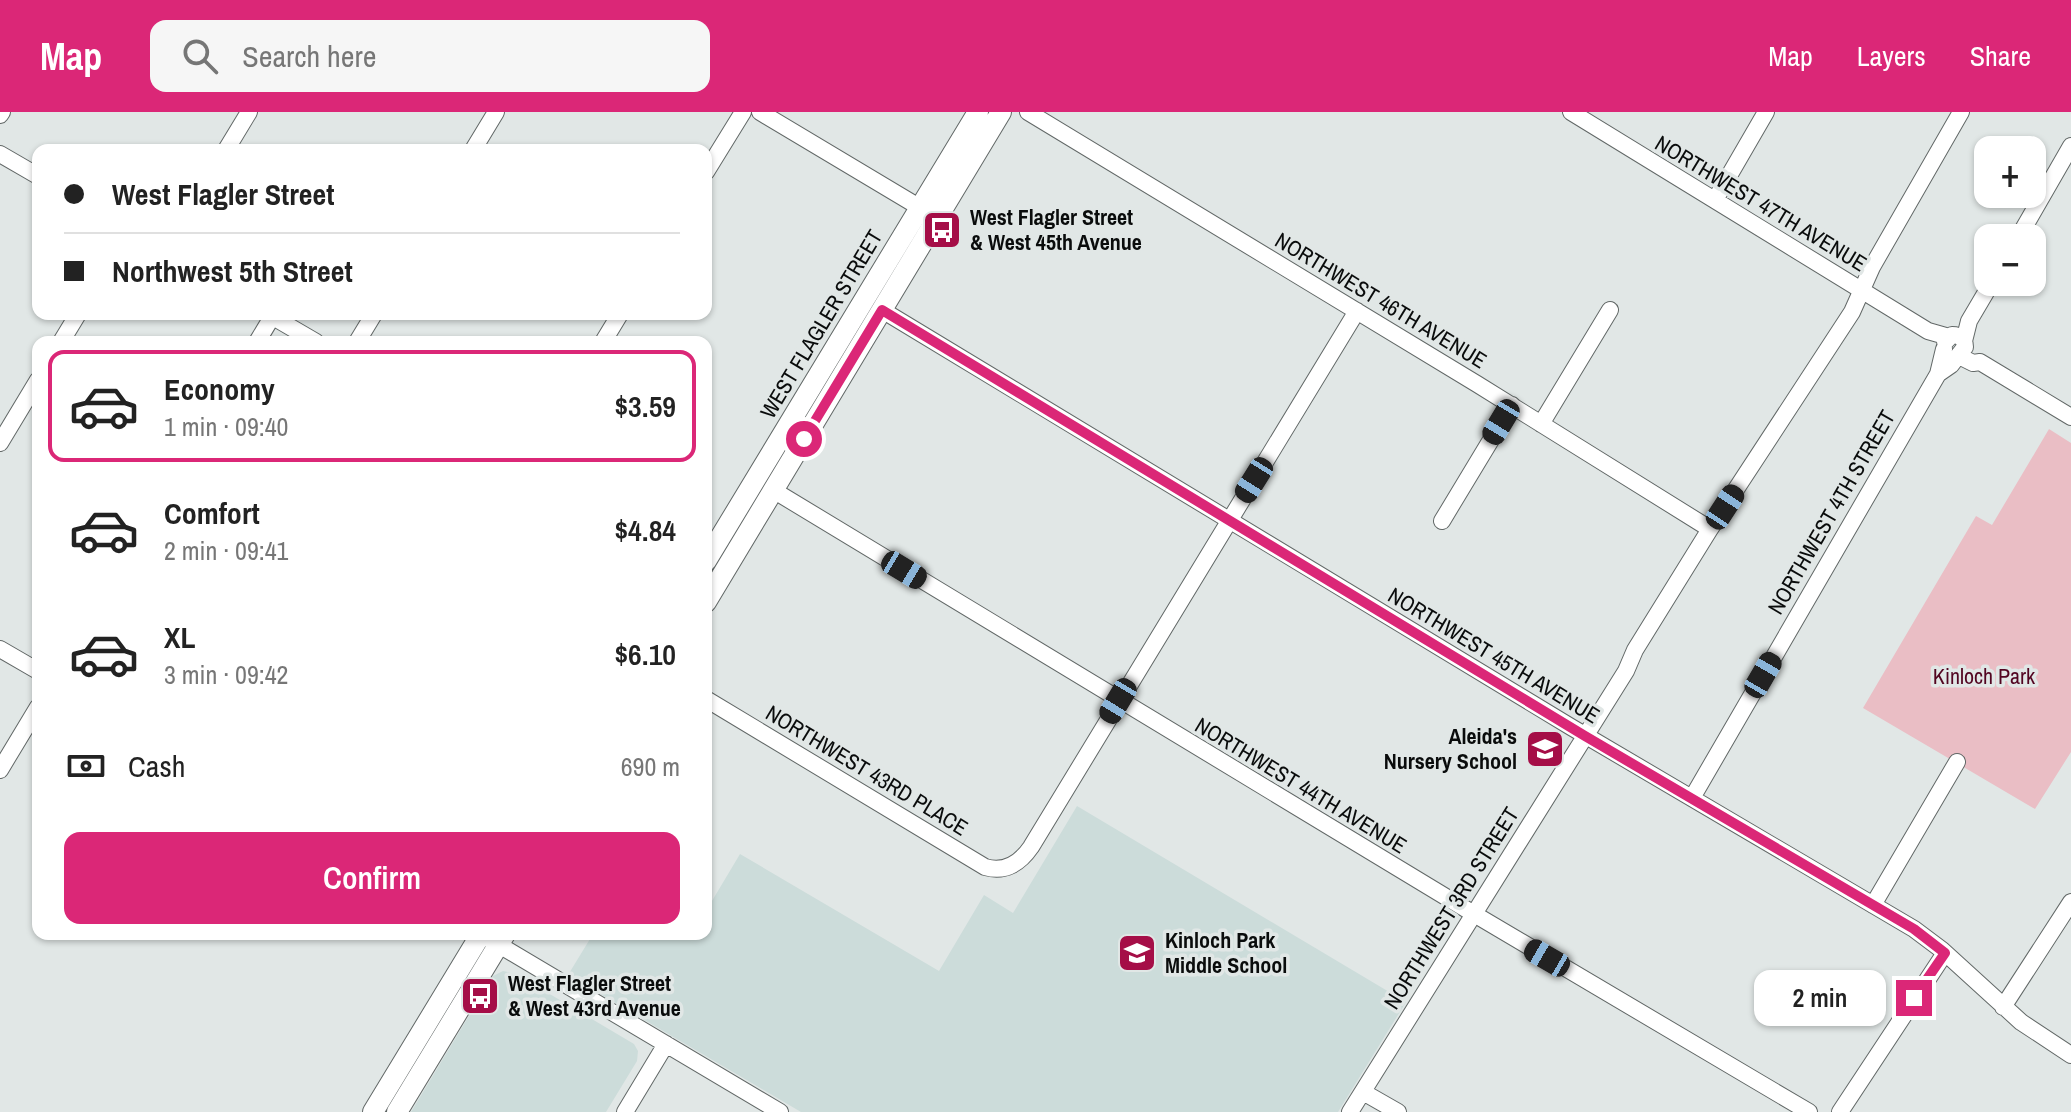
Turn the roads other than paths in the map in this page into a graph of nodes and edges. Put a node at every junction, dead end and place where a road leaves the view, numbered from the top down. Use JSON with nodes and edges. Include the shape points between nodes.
{"nodes":[{"id":1,"x":249,"y":112,"type":"edge"},
{"id":2,"x":496,"y":112,"type":"edge"},
{"id":3,"x":743,"y":112,"type":"edge"},
{"id":4,"x":760,"y":112,"type":"edge"},
{"id":5,"x":978,"y":112,"type":"edge"},
{"id":6,"x":1001,"y":112,"type":"edge"},
{"id":7,"x":1028,"y":112,"type":"edge"},
{"id":8,"x":1766,"y":112,"type":"edge"},
{"id":9,"x":1961,"y":112,"type":"edge"},
{"id":10,"x":1577,"y":114,"type":"edge"},
{"id":11,"x":780,"y":117,"type":"edge"},
{"id":12,"x":230,"y":144,"type":"edge"},
{"id":13,"x":477,"y":144,"type":"edge"},
{"id":14,"x":2071,"y":146,"type":"edge"},
{"id":15,"x":0,"y":154,"type":"edge"},
{"id":16,"x":712,"y":162,"type":"edge"},
{"id":17,"x":32,"y":173,"type":"edge"},
{"id":18,"x":1715,"y":200,"type":"junction"},
{"id":19,"x":928,"y":213,"type":"junction"},
{"id":20,"x":2026,"y":224,"type":"edge"},
{"id":21,"x":1861,"y":291,"type":"junction"},
{"id":22,"x":1984,"y":296,"type":"edge"},
{"id":23,"x":882,"y":310,"type":"junction"},
{"id":24,"x":1610,"y":310,"type":"dead end"},
{"id":25,"x":1357,"y":311,"type":"junction"},
{"id":26,"x":279,"y":320,"type":"edge"},
{"id":27,"x":306,"y":336,"type":"edge"},
{"id":28,"x":1954,"y":346,"type":"junction"},
{"id":29,"x":32,"y":390,"type":"edge"},
{"id":30,"x":1512,"y":405,"type":"junction"},
{"id":31,"x":2071,"y":417,"type":"edge"},
{"id":32,"x":1541,"y":424,"type":"junction"},
{"id":33,"x":0,"y":443,"type":"edge"},
{"id":34,"x":772,"y":451,"type":"junction"},
{"id":35,"x":773,"y":490,"type":"junction"},
{"id":36,"x":1229,"y":521,"type":"junction"},
{"id":37,"x":1442,"y":521,"type":"dead end"},
{"id":38,"x":1710,"y":529,"type":"junction"},
{"id":39,"x":712,"y":551,"type":"edge"},
{"id":40,"x":712,"y":587,"type":"edge"},
{"id":41,"x":0,"y":649,"type":"edge"},
{"id":42,"x":32,"y":668,"type":"edge"},
{"id":43,"x":1118,"y":701,"type":"junction"},
{"id":44,"x":712,"y":703,"type":"edge"},
{"id":45,"x":32,"y":717,"type":"edge"},
{"id":46,"x":1585,"y":736,"type":"junction"},
{"id":47,"x":1957,"y":762,"type":"dead end"},
{"id":48,"x":0,"y":770,"type":"edge"},
{"id":49,"x":1692,"y":798,"type":"junction"},
{"id":50,"x":2071,"y":902,"type":"edge"},
{"id":51,"x":1873,"y":905,"type":"junction"},
{"id":52,"x":1474,"y":914,"type":"junction"},
{"id":53,"x":486,"y":940,"type":"edge"},
{"id":54,"x":487,"y":940,"type":"edge"},
{"id":55,"x":496,"y":940,"type":"edge"},
{"id":56,"x":1945,"y":953,"type":"junction"},
{"id":57,"x":2003,"y":1007,"type":"junction"},
{"id":58,"x":666,"y":1044,"type":"junction"},
{"id":59,"x":2071,"y":1055,"type":"edge"},
{"id":60,"x":1363,"y":1092,"type":"junction"},
{"id":61,"x":373,"y":1112,"type":"edge"},
{"id":62,"x":397,"y":1112,"type":"edge"},
{"id":63,"x":625,"y":1112,"type":"edge"},
{"id":64,"x":780,"y":1112,"type":"edge"},
{"id":65,"x":1350,"y":1112,"type":"edge"},
{"id":66,"x":1398,"y":1112,"type":"edge"},
{"id":67,"x":1809,"y":1112,"type":"edge"},
{"id":68,"x":1840,"y":1112,"type":"edge"}],
"edges":[{"from":1,"to":12,"type":"street"},
{"from":2,"to":13,"type":"street"},
{"from":3,"to":16,"type":"street"},
{"from":4,"to":11,"type":"street"},
{"from":5,"to":19,"type":"main road","name":"WEST FLAGLER STREET"},
{"from":6,"to":19,"type":"main road","name":"WEST FLAGLER STREET"},
{"from":7,"to":25,"type":"street","name":"NORTHWEST 46TH AVENUE"},
{"from":8,"to":18,"type":"street"},
{"from":9,"to":21,"type":"street","name":"NORTHWEST 3RD STREET"},
{"from":10,"to":18,"type":"street","name":"NORTHWEST 47TH AVENUE"},
{"from":11,"to":19,"type":"street"},
{"from":14,"to":20,"type":"street"},
{"from":15,"to":17,"type":"street"},
{"from":18,"to":21,"type":"street","name":"NORTHWEST 47TH AVENUE"},
{"from":19,"to":23,"type":"main road","name":"WEST FLAGLER STREET"},
{"from":19,"to":34,"type":"main road","name":"WEST FLAGLER STREET"},
{"from":21,"to":28,"type":"street","name":"NORTHWEST 47TH AVENUE","via":[[1928,331],[1936,342]]},
{"from":21,"to":38,"type":"street","name":"NORTHWEST 3RD STREET"},
{"from":22,"to":28,"type":"street","name":"NORTHWEST 4TH STREET"},
{"from":23,"to":35,"type":"main road","name":"WEST FLAGLER STREET"},
{"from":23,"to":36,"type":"street","name":"NORTHWEST 45TH AVENUE"},
{"from":24,"to":32,"type":"street"},
{"from":25,"to":30,"type":"street","name":"NORTHWEST 46TH AVENUE"},
{"from":25,"to":36,"type":"street"},
{"from":26,"to":27,"type":"street"},
{"from":28,"to":31,"type":"street","name":"NORTHWEST 47TH AVENUE","via":[[1973,351],[1980,362]]},
{"from":28,"to":49,"type":"street","name":"NORTHWEST 4TH STREET","via":[[1951,365],[1938,374]]},
{"from":29,"to":33,"type":"street"},
{"from":30,"to":32,"type":"street","name":"NORTHWEST 46TH AVENUE"},
{"from":30,"to":37,"type":"street"},
{"from":32,"to":38,"type":"street","name":"NORTHWEST 46TH AVENUE"},
{"from":34,"to":35,"type":"main road"},
{"from":34,"to":39,"type":"main road","name":"WEST FLAGLER STREET"},
{"from":35,"to":40,"type":"main road","name":"WEST FLAGLER STREET"},
{"from":35,"to":43,"type":"street","name":"NORTHWEST 44TH AVENUE"},
{"from":36,"to":43,"type":"street"},
{"from":36,"to":46,"type":"street","name":"NORTHWEST 45TH AVENUE"},
{"from":38,"to":46,"type":"street","name":"NORTHWEST 3RD STREET"},
{"from":41,"to":42,"type":"street"},
{"from":43,"to":44,"type":"street","name":"NORTHWEST 43RD PLACE","via":[[1031,847],[1006,868],[985,867]]},
{"from":43,"to":52,"type":"street","name":"NORTHWEST 44TH AVENUE"},
{"from":45,"to":48,"type":"street"},
{"from":46,"to":49,"type":"street","name":"NORTHWEST 45TH AVENUE"},
{"from":46,"to":52,"type":"street","name":"NORTHWEST 3RD STREET"},
{"from":47,"to":51,"type":"street"},
{"from":49,"to":51,"type":"street","name":"NORTHWEST 45TH AVENUE"},
{"from":50,"to":57,"type":"street"},
{"from":51,"to":56,"type":"street","name":"NORTHWEST 45TH AVENUE"},
{"from":52,"to":60,"type":"street","name":"NORTHWEST 3RD STREET"},
{"from":52,"to":67,"type":"street","name":"NORTHWEST 44TH AVENUE"},
{"from":53,"to":61,"type":"main road"},
{"from":54,"to":62,"type":"main road"},
{"from":55,"to":58,"type":"street"},
{"from":56,"to":57,"type":"street","name":"NORTHWEST 45TH AVENUE"},
{"from":56,"to":68,"type":"street"},
{"from":57,"to":59,"type":"street","name":"NORTHWEST 45TH AVENUE"},
{"from":58,"to":63,"type":"street"},
{"from":58,"to":64,"type":"street"},
{"from":60,"to":65,"type":"street","name":"NORTHWEST 3RD STREET"},
{"from":60,"to":66,"type":"street"}]}
